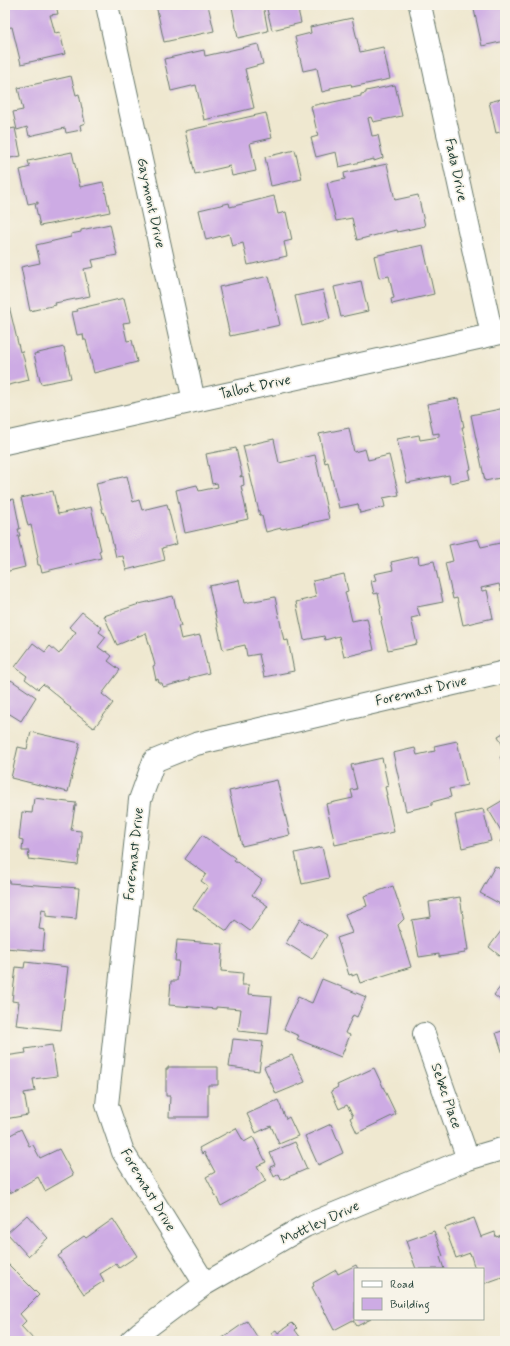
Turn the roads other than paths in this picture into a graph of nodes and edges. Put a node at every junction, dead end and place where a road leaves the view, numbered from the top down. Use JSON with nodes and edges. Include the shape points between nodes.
{"nodes":[{"id":1,"x":107,"y":5,"type":"edge"},
{"id":2,"x":420,"y":5,"type":"edge"},
{"id":3,"x":499,"y":334,"type":"edge"},
{"id":4,"x":194,"y":401,"type":"junction"},
{"id":5,"x":5,"y":443,"type":"edge"},
{"id":6,"x":505,"y":672,"type":"edge"},
{"id":7,"x":424,"y":1034,"type":"dead end"},
{"id":8,"x":505,"y":1148,"type":"edge"},
{"id":9,"x":468,"y":1159,"type":"junction"},
{"id":10,"x":205,"y":1284,"type":"junction"},
{"id":11,"x":131,"y":1341,"type":"edge"}],
"edges":[{"from":1,"to":4,"type":"street","name":"Gaymont Drive"},
{"from":2,"to":3,"type":"street","name":"Fada Drive"},
{"from":3,"to":4,"type":"street","name":"Talbot Drive"},
{"from":4,"to":5,"type":"street","name":"Talbot Drive"},
{"from":6,"to":10,"type":"street","name":"Foremast Drive","via":[[196,744],[154,761],[140,800],[107,1105],[123,1152]]},
{"from":7,"to":9,"type":"street","name":"Sebec Place"},
{"from":8,"to":9,"type":"street","name":"Mottley Drive"},
{"from":9,"to":10,"type":"street","name":"Mottley Drive","via":[[306,1226]]},
{"from":10,"to":11,"type":"street","name":"Mottley Drive"}]}
